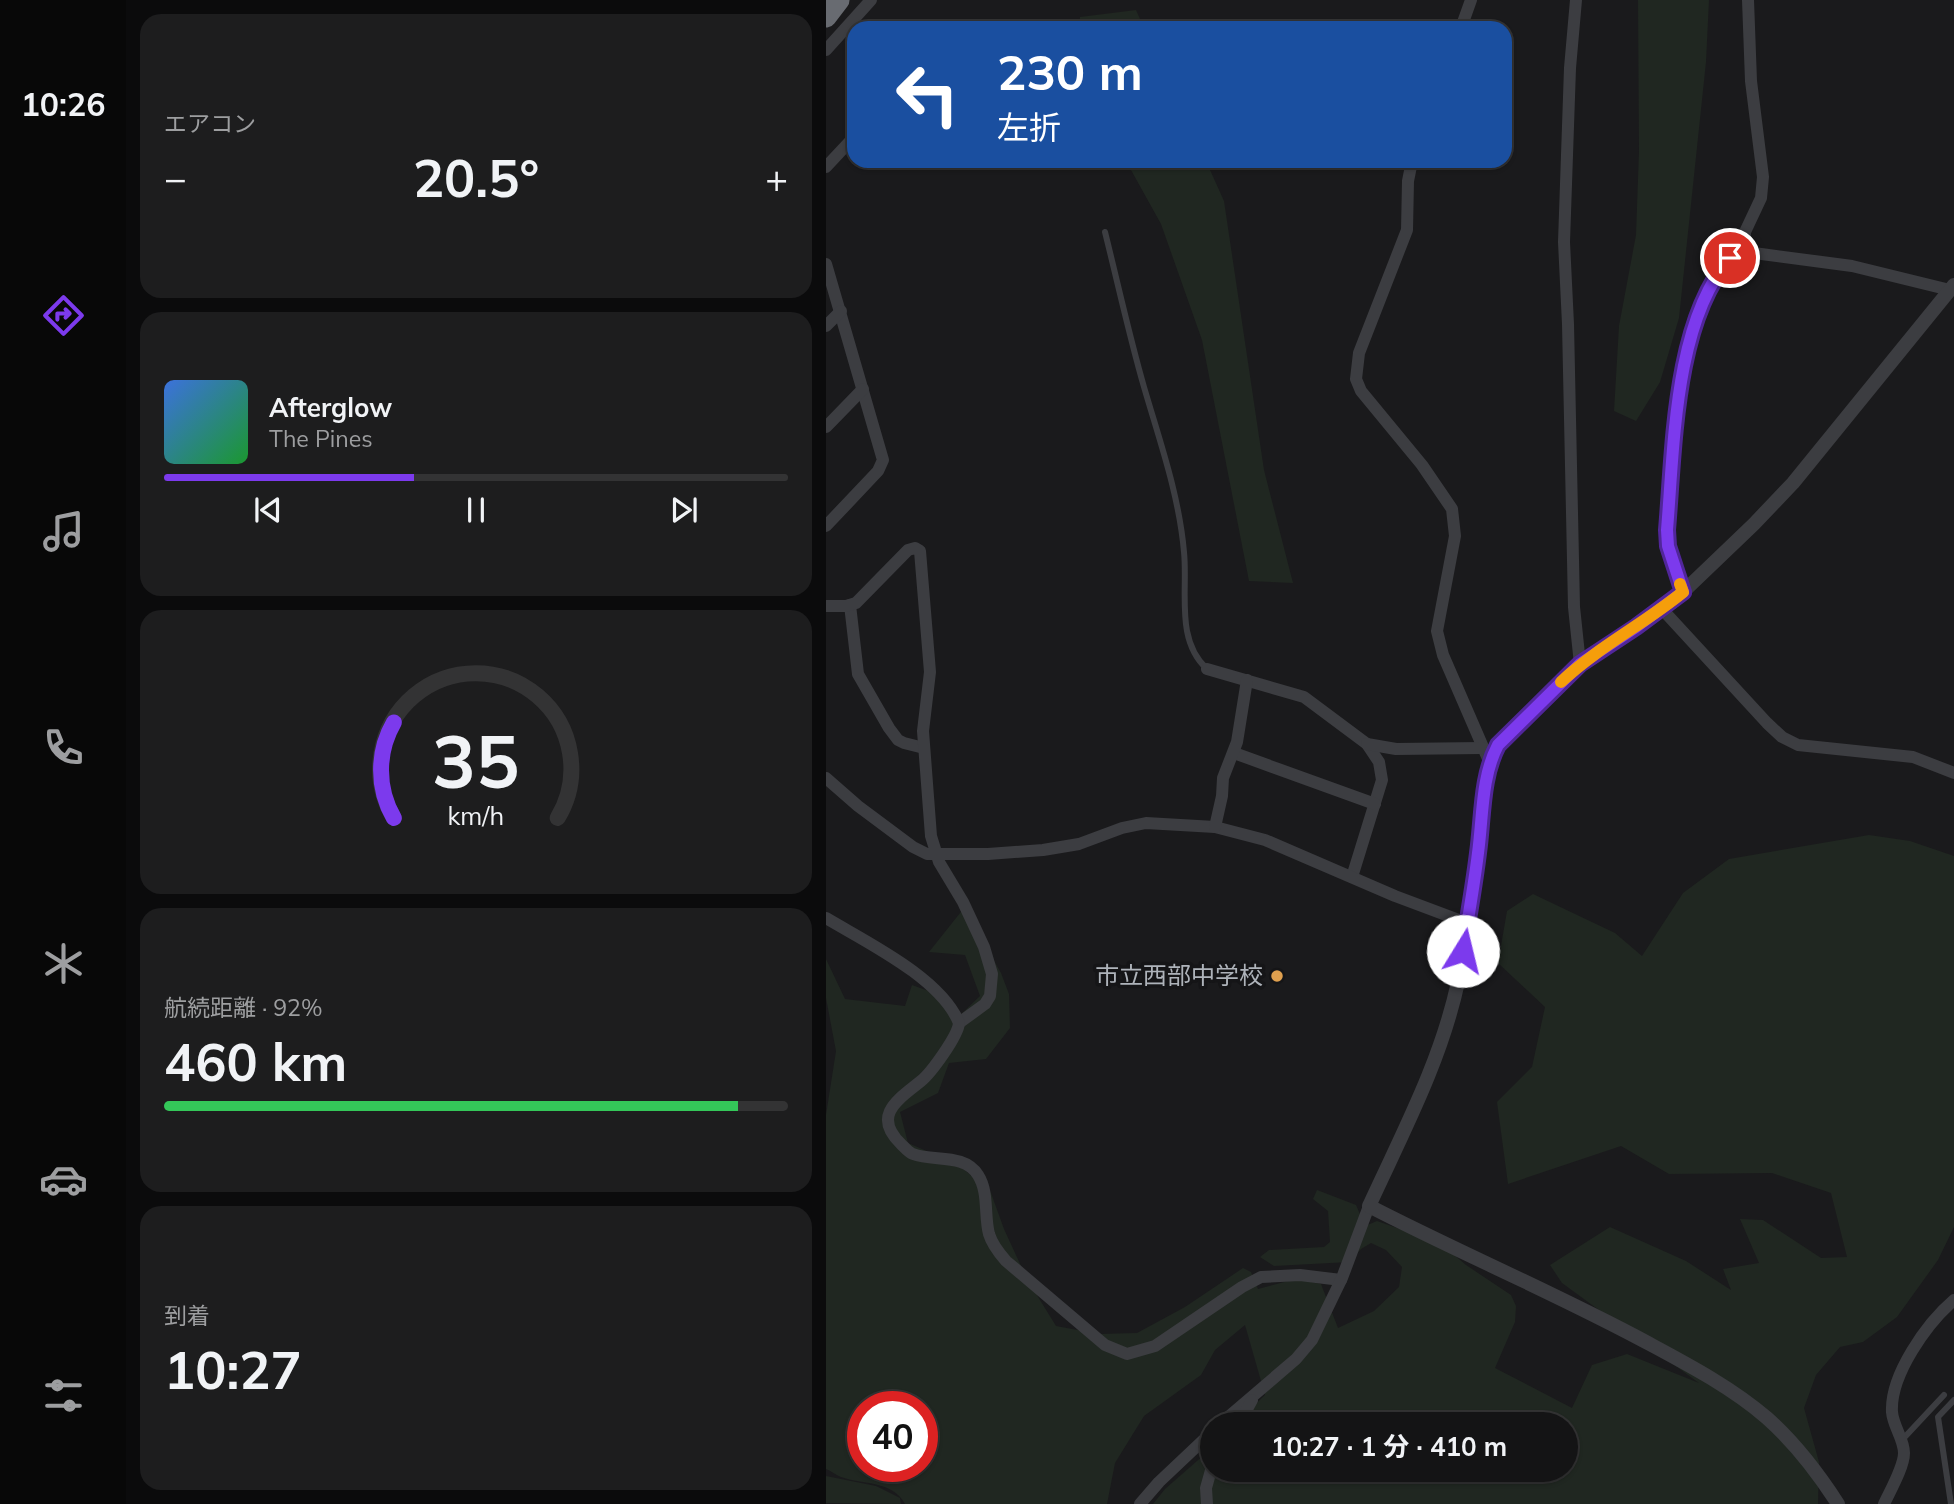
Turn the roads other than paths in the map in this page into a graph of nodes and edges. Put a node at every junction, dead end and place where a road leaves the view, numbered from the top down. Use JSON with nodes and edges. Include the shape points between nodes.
{"nodes":[{"id":1,"x":839,"y":0,"type":"edge"},
{"id":2,"x":871,"y":0,"type":"edge"},
{"id":3,"x":1471,"y":0,"type":"edge"},
{"id":4,"x":1576,"y":0,"type":"edge"},
{"id":5,"x":1748,"y":0,"type":"edge"},
{"id":6,"x":826,"y":17,"type":"edge"},
{"id":7,"x":852,"y":21,"type":"edge"},
{"id":8,"x":1464,"y":21,"type":"edge"},
{"id":9,"x":847,"y":27,"type":"edge"},
{"id":10,"x":826,"y":50,"type":"edge"},
{"id":11,"x":847,"y":144,"type":"edge"},
{"id":12,"x":826,"y":167,"type":"edge"},
{"id":13,"x":1411,"y":168,"type":"edge"},
{"id":14,"x":1105,"y":232,"type":"dead end"},
{"id":15,"x":1745,"y":242,"type":"junction"},
{"id":16,"x":826,"y":264,"type":"edge"},
{"id":17,"x":1952,"y":287,"type":"edge"},
{"id":18,"x":841,"y":312,"type":"junction"},
{"id":19,"x":826,"y":327,"type":"edge"},
{"id":20,"x":863,"y":389,"type":"junction"},
{"id":21,"x":826,"y":428,"type":"edge"},
{"id":22,"x":826,"y":526,"type":"edge"},
{"id":23,"x":1683,"y":592,"type":"junction"},
{"id":24,"x":850,"y":605,"type":"junction"},
{"id":25,"x":826,"y":606,"type":"edge"},
{"id":26,"x":1662,"y":609,"type":"junction"},
{"id":27,"x":1580,"y":664,"type":"junction"},
{"id":28,"x":1208,"y":668,"type":"joint"},
{"id":29,"x":1247,"y":680,"type":"junction"},
{"id":30,"x":1367,"y":744,"type":"junction"},
{"id":31,"x":924,"y":748,"type":"junction"},
{"id":32,"x":1234,"y":753,"type":"junction"},
{"id":33,"x":1486,"y":755,"type":"junction"},
{"id":34,"x":1954,"y":772,"type":"edge"},
{"id":35,"x":826,"y":778,"type":"edge"},
{"id":36,"x":1375,"y":804,"type":"junction"},
{"id":37,"x":1215,"y":827,"type":"junction"},
{"id":38,"x":936,"y":855,"type":"junction"},
{"id":39,"x":1352,"y":877,"type":"junction"},
{"id":40,"x":826,"y":918,"type":"edge"},
{"id":41,"x":1467,"y":923,"type":"junction"},
{"id":42,"x":959,"y":1023,"type":"junction"},
{"id":43,"x":1369,"y":1206,"type":"junction"},
{"id":44,"x":1341,"y":1280,"type":"junction"},
{"id":45,"x":1954,"y":1300,"type":"edge"},
{"id":46,"x":1948,"y":1313,"type":"edge"},
{"id":47,"x":1256,"y":1393,"type":"junction"},
{"id":48,"x":1944,"y":1395,"type":"dead end"},
{"id":49,"x":1954,"y":1399,"type":"edge"},
{"id":50,"x":1234,"y":1412,"type":"edge"},
{"id":51,"x":1246,"y":1412,"type":"edge"},
{"id":52,"x":1901,"y":1441,"type":"junction"},
{"id":53,"x":1200,"y":1443,"type":"edge"},
{"id":54,"x":1208,"y":1482,"type":"edge"},
{"id":55,"x":1140,"y":1504,"type":"edge"},
{"id":56,"x":1207,"y":1504,"type":"edge"},
{"id":57,"x":1838,"y":1504,"type":"edge"},
{"id":58,"x":1884,"y":1504,"type":"edge"},
{"id":59,"x":1951,"y":1504,"type":"edge"}],
"edges":[{"from":1,"to":6,"type":"highway"},
{"from":2,"to":7,"type":"street"},
{"from":3,"to":8,"type":"street"},
{"from":4,"to":27,"type":"street","via":[[1564,242],[1574,607]]},
{"from":5,"to":15,"type":"street","via":[[1751,81],[1763,177],[1761,198]]},
{"from":9,"to":10,"type":"street"},
{"from":11,"to":12,"type":"street"},
{"from":13,"to":33,"type":"street","via":[[1407,230],[1360,353],[1356,380],[1452,509],[1455,536],[1437,631]]},
{"from":14,"to":28,"type":"lane","via":[[1181,523],[1188,637]]},
{"from":15,"to":17,"type":"street","via":[[1754,253],[1852,266]]},
{"from":15,"to":23,"type":"street","via":[[1716,274],[1700,308],[1679,391],[1667,530]]},
{"from":16,"to":18,"type":"street"},
{"from":17,"to":23,"type":"street","via":[[1793,482]]},
{"from":18,"to":19,"type":"street"},
{"from":18,"to":20,"type":"street"},
{"from":20,"to":21,"type":"street"},
{"from":20,"to":22,"type":"street","via":[[882,466]]},
{"from":23,"to":26,"type":"street"},
{"from":24,"to":25,"type":"street"},
{"from":24,"to":31,"type":"street","via":[[860,679],[892,734]]},
{"from":24,"to":31,"type":"street","via":[[862,599],[908,550],[920,551],[930,680]]},
{"from":26,"to":27,"type":"street"},
{"from":26,"to":34,"type":"street","via":[[1782,737],[1798,745],[1913,757]]},
{"from":27,"to":33,"type":"street"},
{"from":28,"to":29,"type":"street"},
{"from":29,"to":30,"type":"street","via":[[1308,699]]},
{"from":29,"to":32,"type":"street"},
{"from":30,"to":33,"type":"street"},
{"from":30,"to":36,"type":"street","via":[[1382,772]]},
{"from":31,"to":38,"type":"street"},
{"from":32,"to":36,"type":"street"},
{"from":32,"to":37,"type":"street","via":[[1223,778]]},
{"from":33,"to":41,"type":"street"},
{"from":35,"to":38,"type":"street","via":[[913,847]]},
{"from":36,"to":39,"type":"street"},
{"from":37,"to":38,"type":"street","via":[[1146,823],[1061,847]]},
{"from":37,"to":39,"type":"street","via":[[1265,840]]},
{"from":38,"to":42,"type":"street","via":[[963,902],[992,974],[985,1004]]},
{"from":39,"to":41,"type":"street"},
{"from":40,"to":42,"type":"street","via":[[910,969],[947,1003]]},
{"from":41,"to":43,"type":"street","via":[[1440,1049]]},
{"from":42,"to":44,"type":"street","via":[[923,1080],[894,1102],[888,1115],[890,1128],[912,1154],[969,1166],[984,1193],[995,1247],[1105,1345],[1126,1354],[1155,1346],[1261,1277]]},
{"from":43,"to":44,"type":"street"},
{"from":43,"to":57,"type":"street","via":[[1618,1327],[1709,1377],[1787,1438]]},
{"from":44,"to":47,"type":"street","via":[[1312,1340]]},
{"from":45,"to":46,"type":"street"},
{"from":46,"to":52,"type":"street","via":[[1917,1345],[1900,1377],[1892,1413]]},
{"from":47,"to":50,"type":"street"},
{"from":47,"to":51,"type":"street"},
{"from":48,"to":52,"type":"lane"},
{"from":49,"to":59,"type":"lane","via":[[1938,1418]]},
{"from":52,"to":58,"type":"street","via":[[1904,1457]]},
{"from":53,"to":55,"type":"street"},
{"from":54,"to":56,"type":"street"}]}
